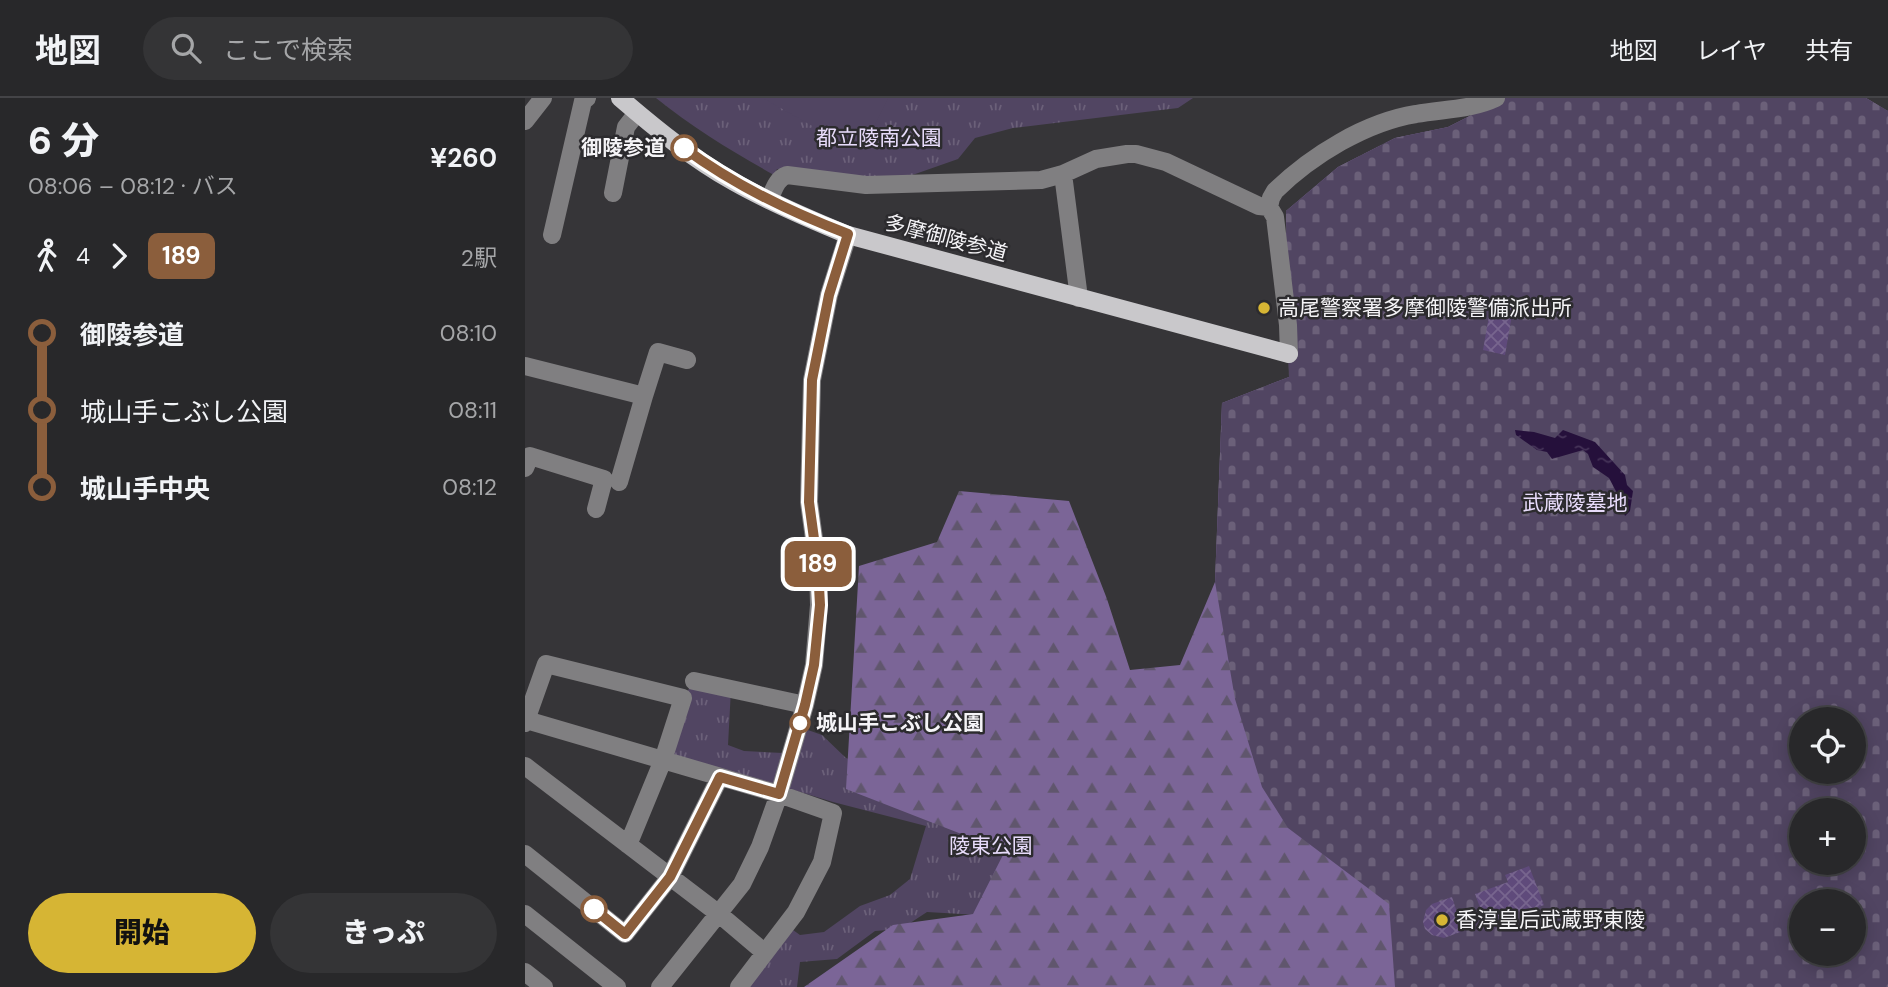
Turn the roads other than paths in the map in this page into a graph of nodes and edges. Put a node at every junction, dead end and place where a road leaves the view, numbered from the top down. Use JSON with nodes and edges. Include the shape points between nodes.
{"nodes":[{"id":1,"x":539,"y":98,"type":"edge"},
{"id":2,"x":586,"y":98,"type":"edge"},
{"id":3,"x":620,"y":98,"type":"edge"},
{"id":4,"x":1496,"y":98,"type":"edge"},
{"id":5,"x":1470,"y":102,"type":"edge"},
{"id":6,"x":638,"y":113,"type":"junction"},
{"id":7,"x":525,"y":121,"type":"edge"},
{"id":8,"x":1063,"y":174,"type":"junction"},
{"id":9,"x":613,"y":193,"type":"dead end"},
{"id":10,"x":769,"y":200,"type":"junction"},
{"id":11,"x":1269,"y":207,"type":"junction"},
{"id":12,"x":848,"y":234,"type":"junction"},
{"id":13,"x":552,"y":235,"type":"dead end"},
{"id":14,"x":1079,"y":298,"type":"junction"},
{"id":15,"x":1289,"y":354,"type":"joint"},
{"id":16,"x":687,"y":360,"type":"dead end"},
{"id":17,"x":525,"y":366,"type":"edge"},
{"id":18,"x":644,"y":397,"type":"junction"},
{"id":19,"x":525,"y":468,"type":"edge"},
{"id":20,"x":619,"y":482,"type":"dead end"},
{"id":21,"x":596,"y":509,"type":"dead end"},
{"id":22,"x":694,"y":681,"type":"dead end"},
{"id":23,"x":805,"y":705,"type":"junction"},
{"id":24,"x":526,"y":722,"type":"edge"},
{"id":25,"x":663,"y":760,"type":"junction"},
{"id":26,"x":525,"y":766,"type":"edge"},
{"id":27,"x":720,"y":777,"type":"junction"},
{"id":28,"x":779,"y":794,"type":"junction"},
{"id":29,"x":628,"y":845,"type":"junction"},
{"id":30,"x":525,"y":855,"type":"edge"},
{"id":31,"x":670,"y":877,"type":"junction"},
{"id":32,"x":525,"y":914,"type":"edge"},
{"id":33,"x":719,"y":914,"type":"junction"},
{"id":34,"x":765,"y":953,"type":"junction"},
{"id":35,"x":525,"y":972,"type":"edge"},
{"id":36,"x":544,"y":987,"type":"edge"},
{"id":37,"x":617,"y":987,"type":"edge"},
{"id":38,"x":660,"y":987,"type":"edge"},
{"id":39,"x":739,"y":987,"type":"edge"}],
"edges":[{"from":1,"to":7,"type":"street"},
{"from":2,"to":13,"type":"street"},
{"from":3,"to":6,"type":"main road","name":"多摩御陵参道"},
{"from":4,"to":5,"type":"street"},
{"from":5,"to":11,"type":"street","via":[[1399,117],[1358,132],[1282,185]]},
{"from":6,"to":9,"type":"street","via":[[626,127]]},
{"from":6,"to":10,"type":"main road","name":"多摩御陵参道","via":[[700,160]]},
{"from":8,"to":10,"type":"street","via":[[1041,180],[866,185],[787,175],[777,181]]},
{"from":8,"to":11,"type":"street","via":[[1096,159],[1136,154],[1166,162]]},
{"from":8,"to":14,"type":"street"},
{"from":10,"to":12,"type":"main road","name":"多摩御陵参道"},
{"from":11,"to":15,"type":"street","via":[[1275,217]]},
{"from":12,"to":14,"type":"main road","name":"多摩御陵参道"},
{"from":12,"to":23,"type":"street","via":[[829,295],[812,380],[809,502],[820,605]]},
{"from":14,"to":15,"type":"main road","name":"多摩御陵参道"},
{"from":16,"to":18,"type":"street","via":[[658,352]]},
{"from":17,"to":18,"type":"street"},
{"from":18,"to":20,"type":"street"},
{"from":19,"to":21,"type":"street","via":[[530,456],[604,479]]},
{"from":22,"to":23,"type":"street"},
{"from":23,"to":28,"type":"street"},
{"from":24,"to":25,"type":"street"},
{"from":24,"to":25,"type":"street","via":[[546,664],[683,698]]},
{"from":25,"to":27,"type":"street"},
{"from":25,"to":29,"type":"street"},
{"from":26,"to":29,"type":"street"},
{"from":27,"to":28,"type":"street"},
{"from":27,"to":31,"type":"street"},
{"from":28,"to":33,"type":"street","via":[[742,884]]},
{"from":28,"to":34,"type":"street","via":[[833,813],[822,862],[796,912]]},
{"from":29,"to":31,"type":"street"},
{"from":30,"to":31,"type":"street","via":[[625,934]]},
{"from":31,"to":33,"type":"street"},
{"from":32,"to":37,"type":"street"},
{"from":33,"to":34,"type":"street"},
{"from":33,"to":38,"type":"street"},
{"from":34,"to":39,"type":"street"},
{"from":35,"to":36,"type":"street"}]}
